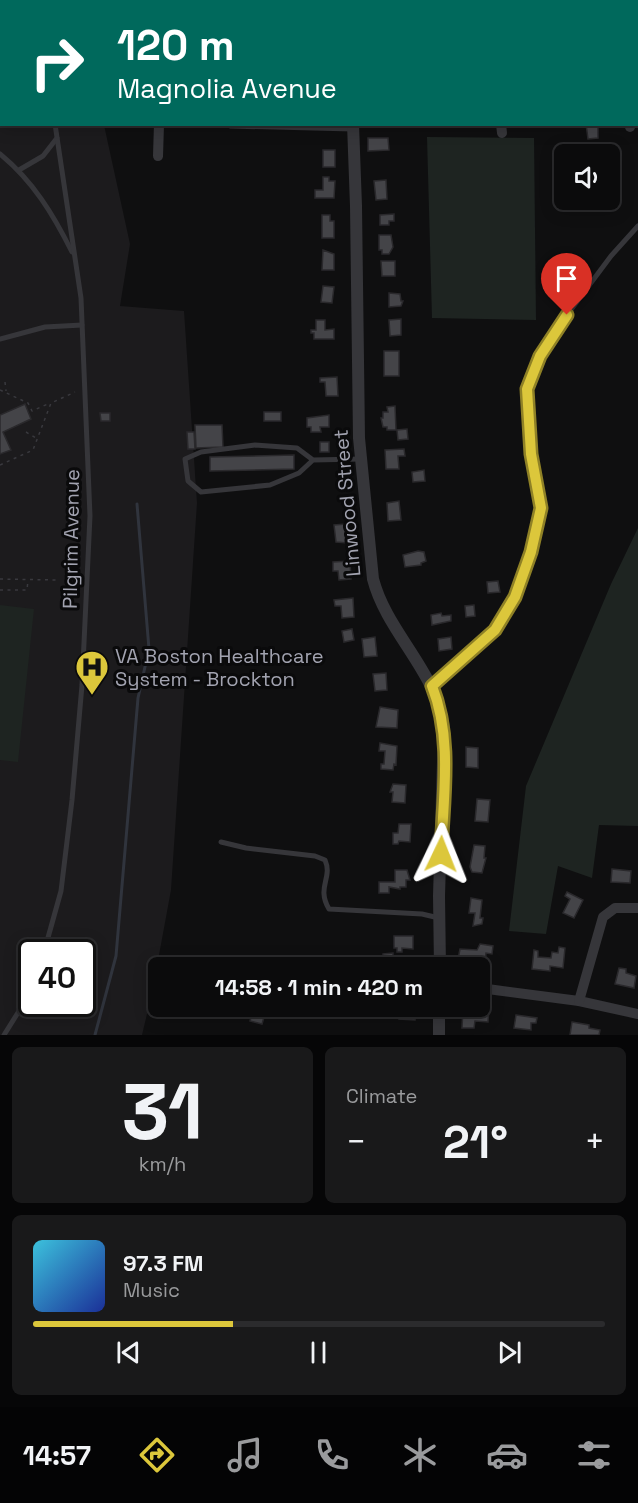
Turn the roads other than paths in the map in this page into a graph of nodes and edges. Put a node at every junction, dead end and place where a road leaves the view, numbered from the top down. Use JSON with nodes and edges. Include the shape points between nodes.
{"nodes":[{"id":1,"x":55,"y":126,"type":"edge"},
{"id":2,"x":159,"y":126,"type":"edge"},
{"id":3,"x":230,"y":126,"type":"edge"},
{"id":4,"x":353,"y":127,"type":"edge"},
{"id":5,"x":57,"y":138,"type":"junction"},
{"id":6,"x":0,"y":154,"type":"edge"},
{"id":7,"x":158,"y":156,"type":"dead end"},
{"id":8,"x":19,"y":170,"type":"junction"},
{"id":9,"x":638,"y":226,"type":"edge"},
{"id":10,"x":74,"y":256,"type":"junction"},
{"id":11,"x":82,"y":325,"type":"junction"},
{"id":12,"x":0,"y":339,"type":"edge"},
{"id":13,"x":361,"y":459,"type":"junction"},
{"id":14,"x":313,"y":460,"type":"junction"},
{"id":15,"x":432,"y":686,"type":"junction"},
{"id":16,"x":222,"y":842,"type":"dead end"},
{"id":17,"x":638,"y":908,"type":"edge"},
{"id":18,"x":441,"y":918,"type":"junction"},
{"id":19,"x":48,"y":939,"type":"edge"},
{"id":20,"x":440,"y":957,"type":"edge"},
{"id":21,"x":490,"y":989,"type":"edge"},
{"id":22,"x":579,"y":1001,"type":"junction"},
{"id":23,"x":18,"y":1013,"type":"edge"},
{"id":24,"x":638,"y":1014,"type":"edge"},
{"id":25,"x":439,"y":1017,"type":"edge"},
{"id":26,"x":4,"y":1035,"type":"edge"},
{"id":27,"x":439,"y":1035,"type":"edge"}],
"edges":[{"from":1,"to":5,"type":"lane","name":"Pilgrim Avenue"},
{"from":2,"to":7,"type":"street"},
{"from":3,"to":4,"type":"lane"},
{"from":4,"to":13,"type":"street","name":"Linwood Street"},
{"from":5,"to":8,"type":"lane","via":[[43,156]]},
{"from":5,"to":10,"type":"lane","name":"Pilgrim Avenue"},
{"from":6,"to":8,"type":"lane"},
{"from":8,"to":10,"type":"lane","via":[[46,203]]},
{"from":9,"to":15,"type":"lane","via":[[561,324],[540,356],[527,389],[531,454],[541,508],[515,597],[495,630]]},
{"from":10,"to":11,"type":"lane","name":"Pilgrim Avenue"},
{"from":11,"to":12,"type":"lane","via":[[45,327]]},
{"from":11,"to":19,"type":"lane","name":"Pilgrim Avenue","via":[[90,516],[82,685],[65,868]]},
{"from":13,"to":14,"type":"lane"},
{"from":13,"to":15,"type":"street","name":"Linwood Street","via":[[376,590]]},
{"from":14,"to":14,"type":"lane","via":[[299,473],[270,485],[201,492],[188,481],[185,459],[201,452],[255,446],[297,448]]},
{"from":15,"to":18,"type":"street","name":"Linwood Street","via":[[444,728]]},
{"from":16,"to":18,"type":"lane","via":[[325,860],[328,865],[322,897],[329,909]]},
{"from":17,"to":22,"type":"street","via":[[615,908],[603,916]]},
{"from":18,"to":20,"type":"street","name":"Linwood Street"},
{"from":21,"to":22,"type":"street"},
{"from":22,"to":24,"type":"street"},
{"from":23,"to":26,"type":"lane"},
{"from":25,"to":27,"type":"street"}]}
